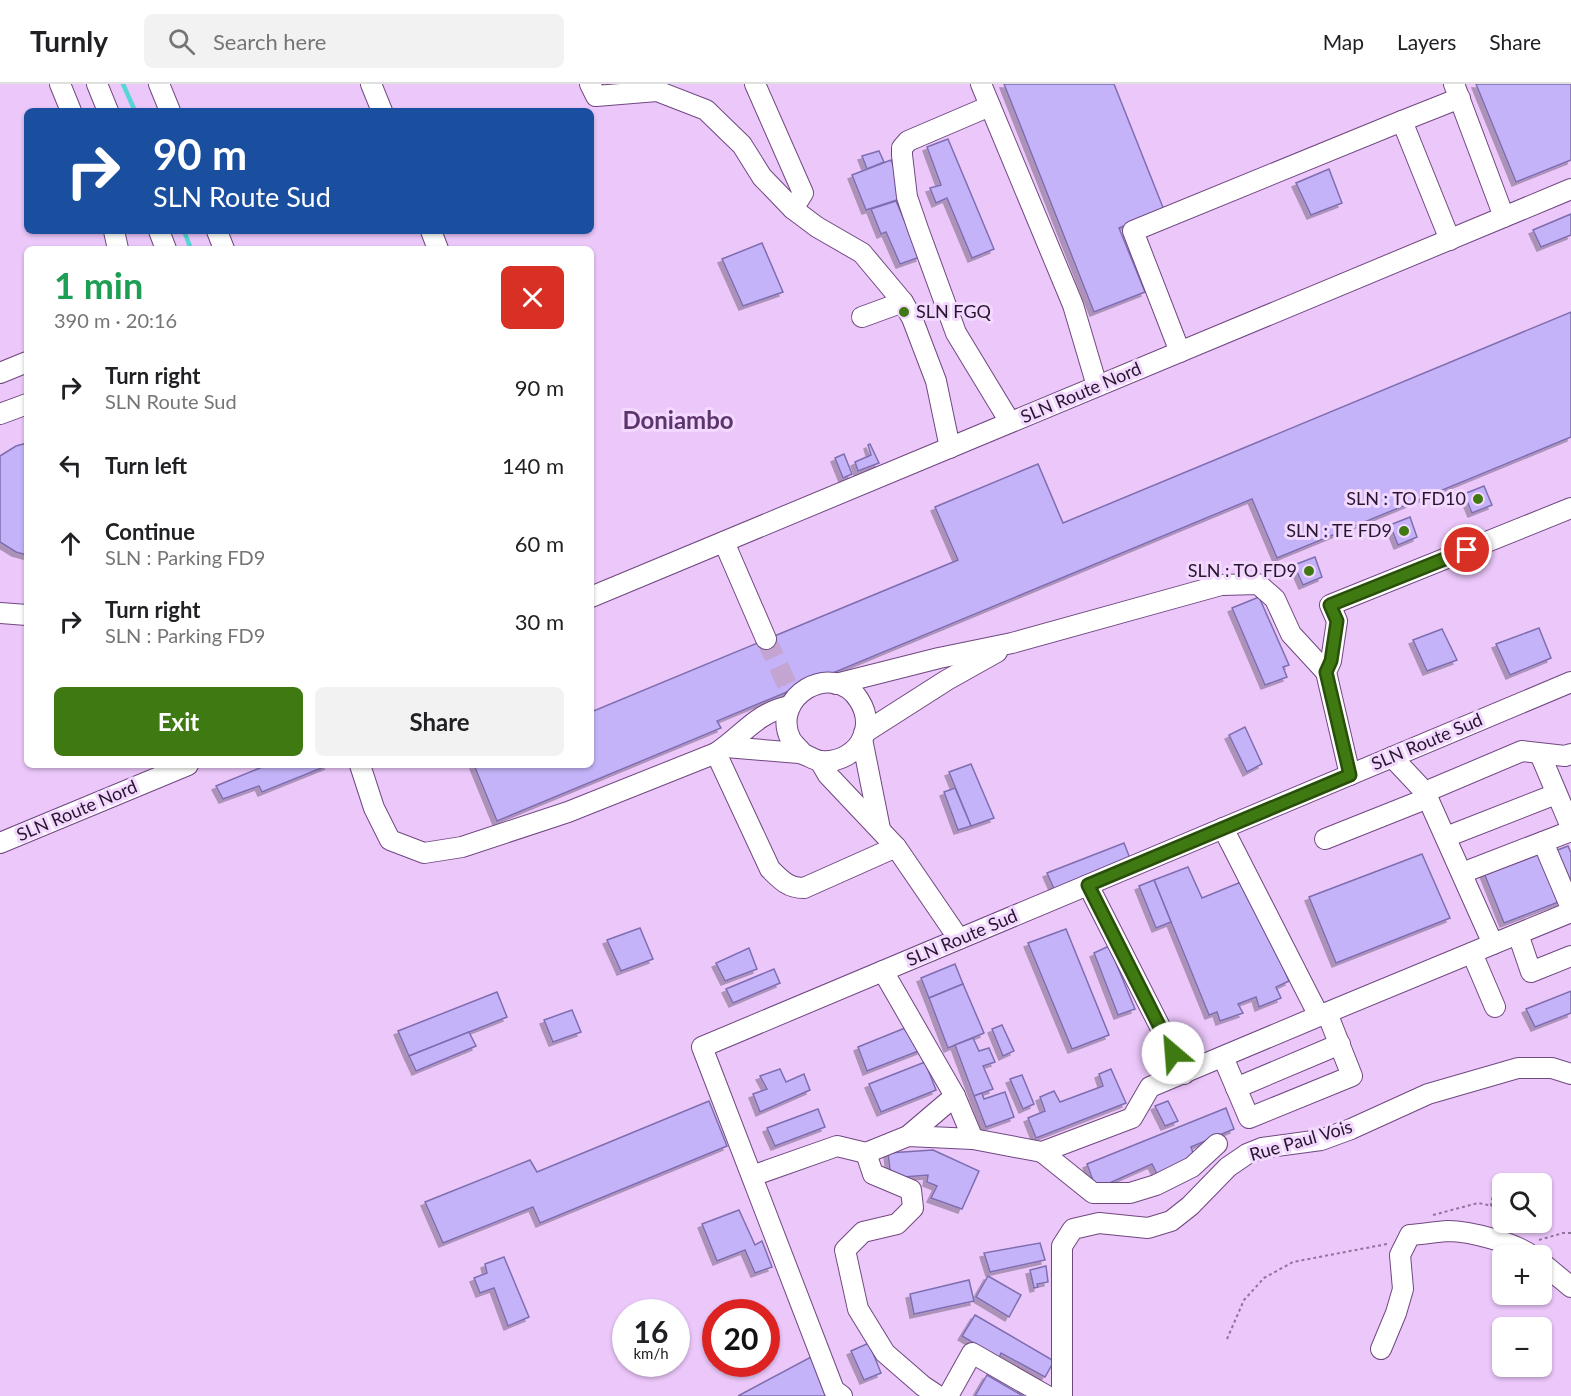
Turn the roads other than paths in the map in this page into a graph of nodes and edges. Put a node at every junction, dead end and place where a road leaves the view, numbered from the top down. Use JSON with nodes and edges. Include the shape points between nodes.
{"nodes":[{"id":1,"x":60,"y":84,"type":"edge"},
{"id":2,"x":97,"y":84,"type":"edge"},
{"id":3,"x":159,"y":84,"type":"edge"},
{"id":4,"x":371,"y":84,"type":"edge"},
{"id":5,"x":590,"y":84,"type":"edge"},
{"id":6,"x":755,"y":84,"type":"edge"},
{"id":7,"x":981,"y":84,"type":"edge"},
{"id":8,"x":1457,"y":91,"type":"edge"},
{"id":9,"x":990,"y":106,"type":"junction"},
{"id":10,"x":70,"y":108,"type":"edge"},
{"id":11,"x":107,"y":108,"type":"edge"},
{"id":12,"x":169,"y":108,"type":"edge"},
{"id":13,"x":381,"y":108,"type":"edge"},
{"id":14,"x":1402,"y":122,"type":"junction"},
{"id":15,"x":1571,"y":189,"type":"edge"},
{"id":16,"x":793,"y":209,"type":"junction"},
{"id":17,"x":1504,"y":217,"type":"junction"},
{"id":18,"x":1450,"y":240,"type":"junction"},
{"id":19,"x":903,"y":302,"type":"junction"},
{"id":20,"x":862,"y":317,"type":"dead end"},
{"id":21,"x":1180,"y":352,"type":"junction"},
{"id":22,"x":24,"y":363,"type":"edge"},
{"id":23,"x":0,"y":374,"type":"edge"},
{"id":24,"x":1097,"y":387,"type":"junction"},
{"id":25,"x":24,"y":405,"type":"edge"},
{"id":26,"x":0,"y":414,"type":"edge"},
{"id":27,"x":1010,"y":422,"type":"junction"},
{"id":28,"x":950,"y":447,"type":"junction"},
{"id":29,"x":1571,"y":508,"type":"edge"},
{"id":30,"x":724,"y":542,"type":"junction"},
{"id":31,"x":594,"y":596,"type":"edge"},
{"id":32,"x":0,"y":613,"type":"edge"},
{"id":33,"x":24,"y":615,"type":"edge"},
{"id":34,"x":766,"y":639,"type":"tunnel mouth"},
{"id":35,"x":1012,"y":643,"type":"junction"},
{"id":36,"x":1329,"y":666,"type":"junction"},
{"id":37,"x":1571,"y":682,"type":"edge"},
{"id":38,"x":836,"y":684,"type":"junction"},
{"id":39,"x":792,"y":697,"type":"junction"},
{"id":40,"x":863,"y":736,"type":"junction"},
{"id":41,"x":721,"y":750,"type":"junction"},
{"id":42,"x":1540,"y":754,"type":"junction"},
{"id":43,"x":1571,"y":754,"type":"edge"},
{"id":44,"x":812,"y":757,"type":"junction"},
{"id":45,"x":1392,"y":757,"type":"junction"},
{"id":46,"x":181,"y":768,"type":"edge"},
{"id":47,"x":361,"y":768,"type":"edge"},
{"id":48,"x":1350,"y":775,"type":"junction"},
{"id":49,"x":1556,"y":794,"type":"junction"},
{"id":50,"x":1426,"y":795,"type":"junction"},
{"id":51,"x":1223,"y":828,"type":"junction"},
{"id":52,"x":880,"y":829,"type":"junction"},
{"id":53,"x":1571,"y":829,"type":"edge"},
{"id":54,"x":1446,"y":837,"type":"junction"},
{"id":55,"x":1325,"y":839,"type":"dead end"},
{"id":56,"x":1544,"y":842,"type":"junction"},
{"id":57,"x":0,"y":843,"type":"edge"},
{"id":58,"x":896,"y":847,"type":"junction"},
{"id":59,"x":1462,"y":873,"type":"junction"},
{"id":60,"x":1088,"y":885,"type":"junction"},
{"id":61,"x":1571,"y":910,"type":"edge"},
{"id":62,"x":1518,"y":934,"type":"junction"},
{"id":63,"x":959,"y":939,"type":"junction"},
{"id":64,"x":1493,"y":944,"type":"junction"},
{"id":65,"x":1472,"y":953,"type":"junction"},
{"id":66,"x":1571,"y":956,"type":"edge"},
{"id":67,"x":883,"y":971,"type":"junction"},
{"id":68,"x":1495,"y":1007,"type":"dead end"},
{"id":69,"x":1323,"y":1015,"type":"junction"},
{"id":70,"x":1340,"y":1044,"type":"junction"},
{"id":71,"x":1223,"y":1057,"type":"junction"},
{"id":72,"x":1184,"y":1074,"type":"junction"},
{"id":73,"x":1571,"y":1074,"type":"edge"},
{"id":74,"x":1236,"y":1088,"type":"junction"},
{"id":75,"x":955,"y":1096,"type":"junction"},
{"id":76,"x":908,"y":1136,"type":"junction"},
{"id":77,"x":973,"y":1139,"type":"junction"},
{"id":78,"x":1217,"y":1144,"type":"dead end"},
{"id":79,"x":1042,"y":1152,"type":"junction"},
{"id":80,"x":866,"y":1153,"type":"junction"},
{"id":81,"x":752,"y":1176,"type":"junction"},
{"id":82,"x":1510,"y":1245,"type":"edge"},
{"id":83,"x":1552,"y":1271,"type":"edge"},
{"id":84,"x":1571,"y":1287,"type":"edge"},
{"id":85,"x":1381,"y":1349,"type":"dead end"},
{"id":86,"x":842,"y":1396,"type":"edge"},
{"id":87,"x":938,"y":1396,"type":"edge"},
{"id":88,"x":948,"y":1396,"type":"edge"},
{"id":89,"x":1047,"y":1396,"type":"edge"},
{"id":90,"x":1062,"y":1396,"type":"edge"}],
"edges":[{"from":1,"to":10,"type":"street"},
{"from":2,"to":11,"type":"street"},
{"from":3,"to":12,"type":"street"},
{"from":4,"to":13,"type":"street"},
{"from":5,"to":16,"type":"street","via":[[596,96],[657,91],[706,110],[742,145],[762,177]]},
{"from":6,"to":16,"type":"street","via":[[803,193]]},
{"from":7,"to":9,"type":"street"},
{"from":8,"to":14,"type":"street"},
{"from":8,"to":17,"type":"street"},
{"from":9,"to":24,"type":"street","via":[[1073,305]]},
{"from":9,"to":27,"type":"street","via":[[908,141],[902,155],[907,197],[956,333]]},
{"from":14,"to":18,"type":"street"},
{"from":14,"to":21,"type":"street","via":[[1133,231]]},
{"from":15,"to":17,"type":"street","name":"SLN Route Nord"},
{"from":16,"to":19,"type":"street","via":[[862,253]]},
{"from":17,"to":18,"type":"street","name":"SLN Route Nord"},
{"from":18,"to":21,"type":"street","name":"SLN Route Nord"},
{"from":19,"to":20,"type":"street"},
{"from":19,"to":28,"type":"street","via":[[912,318],[927,384]]},
{"from":21,"to":24,"type":"street","name":"SLN Route Nord"},
{"from":22,"to":23,"type":"street"},
{"from":24,"to":27,"type":"street","name":"SLN Route Nord"},
{"from":25,"to":26,"type":"street"},
{"from":27,"to":28,"type":"street","name":"SLN Route Nord"},
{"from":28,"to":30,"type":"street","name":"SLN Route Nord"},
{"from":29,"to":36,"type":"street","via":[[1330,605],[1337,621]]},
{"from":30,"to":31,"type":"street","name":"SLN Route Nord"},
{"from":30,"to":34,"type":"street"},
{"from":32,"to":33,"type":"street"},
{"from":35,"to":36,"type":"street","via":[[1221,585],[1258,584],[1275,598],[1291,634]]},
{"from":35,"to":38,"type":"street"},
{"from":35,"to":40,"type":"street","via":[[947,680]]},
{"from":36,"to":48,"type":"street"},
{"from":37,"to":45,"type":"street","name":"SLN Route Sud"},
{"from":38,"to":39,"type":"street","via":[[815,684]]},
{"from":38,"to":40,"type":"street","via":[[848,689],[864,708]]},
{"from":39,"to":41,"type":"street","via":[[748,725]]},
{"from":39,"to":44,"type":"street","via":[[789,732],[792,740]]},
{"from":40,"to":44,"type":"street","via":[[849,754],[830,761]]},
{"from":40,"to":52,"type":"street"},
{"from":41,"to":44,"type":"street"},
{"from":41,"to":47,"type":"street","via":[[546,820],[462,848],[424,854],[390,840]]},
{"from":41,"to":58,"type":"street","via":[[770,869],[793,888],[804,888]]},
{"from":42,"to":43,"type":"street"},
{"from":42,"to":49,"type":"street"},
{"from":42,"to":50,"type":"street","via":[[1522,751]]},
{"from":44,"to":52,"type":"street"},
{"from":45,"to":48,"type":"street","name":"SLN Route Sud"},
{"from":45,"to":50,"type":"street"},
{"from":46,"to":57,"type":"street","name":"SLN Route Nord"},
{"from":48,"to":51,"type":"street","name":"SLN Route Sud"},
{"from":49,"to":53,"type":"street"},
{"from":49,"to":54,"type":"street"},
{"from":50,"to":54,"type":"street"},
{"from":50,"to":55,"type":"street"},
{"from":51,"to":60,"type":"street","name":"SLN Route Sud"},
{"from":51,"to":69,"type":"street"},
{"from":52,"to":58,"type":"street"},
{"from":53,"to":56,"type":"street"},
{"from":54,"to":59,"type":"street"},
{"from":56,"to":59,"type":"street"},
{"from":56,"to":61,"type":"street"},
{"from":58,"to":63,"type":"street"},
{"from":59,"to":64,"type":"street"},
{"from":60,"to":63,"type":"street","name":"SLN Route Sud"},
{"from":60,"to":72,"type":"street"},
{"from":61,"to":62,"type":"street"},
{"from":62,"to":64,"type":"street"},
{"from":62,"to":66,"type":"street","via":[[1531,972]]},
{"from":63,"to":67,"type":"street","name":"SLN Route Sud"},
{"from":64,"to":65,"type":"street"},
{"from":65,"to":68,"type":"street"},
{"from":65,"to":69,"type":"street"},
{"from":67,"to":75,"type":"street"},
{"from":67,"to":81,"type":"street","name":"SLN Route Sud","via":[[702,1047]]},
{"from":69,"to":70,"type":"street"},
{"from":69,"to":71,"type":"street"},
{"from":70,"to":74,"type":"street"},
{"from":70,"to":74,"type":"street","via":[[1352,1076],[1249,1118]]},
{"from":71,"to":72,"type":"street"},
{"from":71,"to":74,"type":"street"},
{"from":72,"to":79,"type":"street","via":[[1150,1087],[1132,1118]]},
{"from":73,"to":90,"type":"street","name":"Rue Paul Vois","via":[[1552,1068],[1518,1068],[1428,1094],[1321,1140],[1262,1148],[1247,1154],[1171,1221],[1148,1228],[1099,1223],[1073,1229],[1062,1246]]},
{"from":75,"to":76,"type":"street"},
{"from":75,"to":77,"type":"street"},
{"from":76,"to":77,"type":"street"},
{"from":76,"to":80,"type":"street"},
{"from":77,"to":79,"type":"street"},
{"from":78,"to":79,"type":"street","via":[[1192,1167],[1130,1193],[1094,1193]]},
{"from":80,"to":81,"type":"street","via":[[837,1146]]},
{"from":80,"to":87,"type":"street","via":[[873,1174],[911,1190],[913,1208],[897,1224],[863,1232],[845,1250],[858,1309],[885,1353]]},
{"from":81,"to":86,"type":"street","name":"SLN Route Sud","via":[[834,1390]]},
{"from":82,"to":85,"type":"street","via":[[1449,1231],[1410,1234],[1400,1255],[1402,1289],[1396,1313]]},
{"from":83,"to":84,"type":"street"},
{"from":88,"to":89,"type":"street","via":[[972,1353]]}]}
